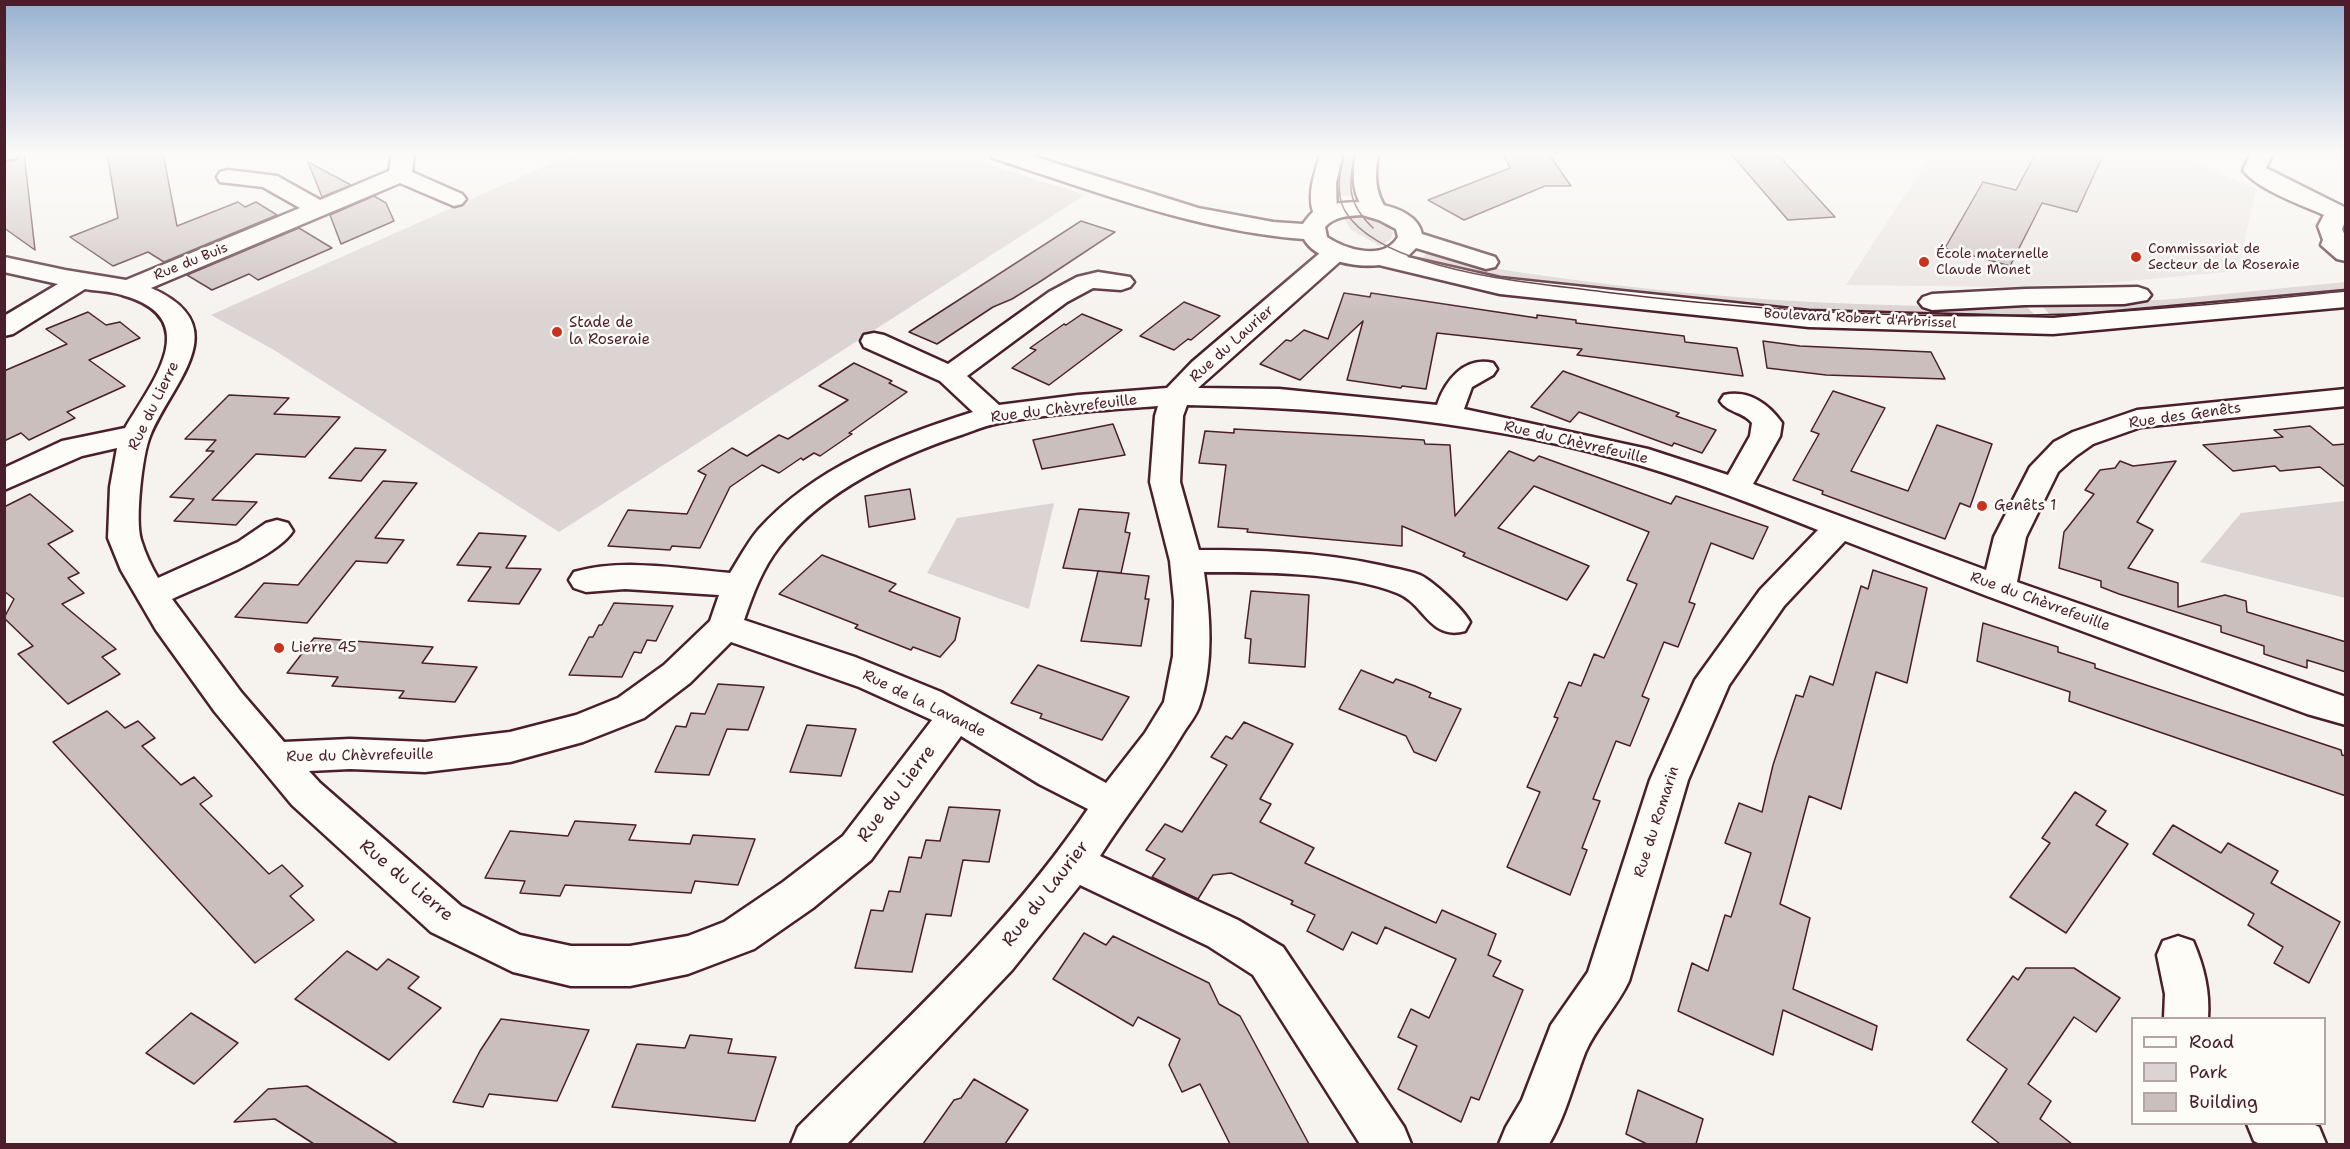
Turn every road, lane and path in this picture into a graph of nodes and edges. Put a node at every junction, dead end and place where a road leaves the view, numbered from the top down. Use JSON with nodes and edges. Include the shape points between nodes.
{"nodes":[{"id":1,"x":314,"y":207,"type":"edge"},
{"id":2,"x":326,"y":207,"type":"edge"},
{"id":3,"x":1169,"y":207,"type":"edge"},
{"id":4,"x":1217,"y":207,"type":"edge"},
{"id":5,"x":1321,"y":207,"type":"edge"},
{"id":6,"x":1372,"y":207,"type":"edge"},
{"id":7,"x":2326,"y":207,"type":"edge"},
{"id":8,"x":320,"y":210,"type":"junction"},
{"id":9,"x":1375,"y":210,"type":"junction"},
{"id":10,"x":2342,"y":214,"type":"edge"},
{"id":11,"x":1322,"y":230,"type":"junction"},
{"id":12,"x":1410,"y":238,"type":"junction"},
{"id":13,"x":2342,"y":246,"type":"edge"},
{"id":14,"x":1377,"y":257,"type":"junction"},
{"id":15,"x":4,"y":264,"type":"edge"},
{"id":16,"x":2346,"y":276,"type":"edge"},
{"id":17,"x":80,"y":281,"type":"junction"},
{"id":18,"x":1121,"y":282,"type":"dead end"},
{"id":19,"x":129,"y":288,"type":"junction"},
{"id":20,"x":2346,"y":299,"type":"edge"},
{"id":21,"x":4,"y":328,"type":"edge"},
{"id":22,"x":874,"y":341,"type":"dead end"},
{"id":23,"x":1483,"y":369,"type":"dead end"},
{"id":24,"x":950,"y":375,"type":"junction"},
{"id":25,"x":1175,"y":396,"type":"junction"},
{"id":26,"x":1734,"y":401,"type":"dead end"},
{"id":27,"x":2338,"y":404,"type":"edge"},
{"id":28,"x":993,"y":416,"type":"junction"},
{"id":29,"x":1448,"y":416,"type":"junction"},
{"id":30,"x":136,"y":435,"type":"junction"},
{"id":31,"x":4,"y":480,"type":"edge"},
{"id":32,"x":1736,"y":488,"type":"junction"},
{"id":33,"x":1839,"y":528,"type":"junction"},
{"id":34,"x":277,"y":531,"type":"dead end"},
{"id":35,"x":1186,"y":561,"type":"junction"},
{"id":36,"x":586,"y":580,"type":"dead end"},
{"id":37,"x":739,"y":585,"type":"junction"},
{"id":38,"x":1999,"y":588,"type":"junction"},
{"id":39,"x":152,"y":594,"type":"junction"},
{"id":40,"x":1453,"y":622,"type":"dead end"},
{"id":41,"x":725,"y":627,"type":"junction"},
{"id":42,"x":2346,"y":711,"type":"edge"},
{"id":43,"x":956,"y":716,"type":"junction"},
{"id":44,"x":273,"y":757,"type":"junction"},
{"id":45,"x":1113,"y":803,"type":"junction"},
{"id":46,"x":1074,"y":863,"type":"junction"},
{"id":47,"x":2178,"y":955,"type":"dead end"},
{"id":48,"x":2186,"y":1017,"type":"edge"},
{"id":49,"x":2273,"y":1125,"type":"edge"},
{"id":50,"x":815,"y":1144,"type":"edge"},
{"id":51,"x":1387,"y":1144,"type":"edge"},
{"id":52,"x":1524,"y":1144,"type":"edge"},
{"id":53,"x":2302,"y":1144,"type":"edge"}],
"edges":[{"from":1,"to":8,"type":"street"},
{"from":2,"to":8,"type":"street","name":"Rue du Buis"},
{"from":3,"to":11,"type":"street","via":[[1283,231]]},
{"from":4,"to":11,"type":"street"},
{"from":5,"to":11,"type":"street"},
{"from":6,"to":9,"type":"street"},
{"from":7,"to":10,"type":"street"},
{"from":8,"to":19,"type":"street","name":"Rue du Buis"},
{"from":9,"to":11,"type":"street","via":[[1344,209]]},
{"from":9,"to":12,"type":"street","via":[[1399,219]]},
{"from":10,"to":13,"type":"street","via":[[2329,224],[2329,232]]},
{"from":11,"to":14,"type":"street","name":"Boulevard Robert d'Arbrissel","via":[[1349,256]]},
{"from":11,"to":25,"type":"street","name":"Rue du Laurier"},
{"from":12,"to":14,"type":"street","via":[[1398,251]]},
{"from":12,"to":16,"type":"street","name":"Boulevard Robert d'Arbrissel","via":[[1484,262],[1530,269],[1702,291],[1826,300],[1963,302],[2026,297],[2093,298]]},
{"from":14,"to":20,"type":"street","name":"Boulevard Robert d'Arbrissel","via":[[1500,286],[1809,319],[2053,326]]},
{"from":15,"to":17,"type":"street","name":"Rue du Lierre"},
{"from":17,"to":19,"type":"street","name":"Rue du Lierre"},
{"from":17,"to":21,"type":"street"},
{"from":18,"to":24,"type":"street","via":[[1086,282],[1058,297]]},
{"from":19,"to":30,"type":"street","name":"Rue du Lierre","via":[[161,302],[175,318],[182,336],[178,361]]},
{"from":22,"to":24,"type":"street"},
{"from":23,"to":29,"type":"street","via":[[1461,381]]},
{"from":24,"to":28,"type":"street"},
{"from":25,"to":28,"type":"street","name":"Rue du Chèvrefeuille"},
{"from":25,"to":29,"type":"street","name":"Rue du Chèvrefeuille","via":[[1279,398]]},
{"from":25,"to":35,"type":"street","name":"Rue du Laurier","via":[[1169,416],[1166,482]]},
{"from":26,"to":32,"type":"street","via":[[1759,412],[1767,423],[1765,436]]},
{"from":27,"to":38,"type":"street","name":"Rue des Genêts","via":[[2137,419],[2083,438],[2045,467],[2010,537]]},
{"from":28,"to":37,"type":"street","name":"Rue du Chèvrefeuille","via":[[915,440],[848,473],[809,499],[768,539]]},
{"from":29,"to":32,"type":"street","name":"Rue du Chèvrefeuille","via":[[1648,458]]},
{"from":30,"to":31,"type":"street","via":[[73,448]]},
{"from":30,"to":39,"type":"street","name":"Rue du Lierre","via":[[124,488],[124,538]]},
{"from":32,"to":33,"type":"street","name":"Rue du Chèvrefeuille"},
{"from":33,"to":38,"type":"street","name":"Rue du Chèvrefeuille"},
{"from":33,"to":52,"type":"street","name":"Rue du Romarin","via":[[1772,598],[1713,680],[1669,780],[1607,981],[1568,1040],[1541,1113]]},
{"from":34,"to":39,"type":"street","via":[[249,550]]},
{"from":35,"to":40,"type":"street","via":[[1269,561],[1350,570],[1410,584]]},
{"from":35,"to":45,"type":"street","name":"Rue du Laurier","via":[[1191,656],[1182,704]]},
{"from":36,"to":37,"type":"street","via":[[625,577]]},
{"from":37,"to":41,"type":"street","name":"Rue du Chèvrefeuille"},
{"from":38,"to":42,"type":"street","name":"Rue du Chèvrefeuille"},
{"from":39,"to":44,"type":"street","name":"Rue du Lierre","via":[[228,702]]},
{"from":41,"to":43,"type":"street","name":"Rue de la Lavande","via":[[842,664]]},
{"from":41,"to":44,"type":"street","name":"Rue du Chèvrefeuille","via":[[677,674],[632,708],[583,728],[510,747],[425,757]]},
{"from":43,"to":44,"type":"street","name":"Rue du Lierre","via":[[857,848],[798,895],[739,936],[688,955],[630,966],[571,966],[513,953],[446,919],[306,794]]},
{"from":43,"to":45,"type":"street","name":"Rue de la Lavande","via":[[1079,789]]},
{"from":45,"to":46,"type":"street","name":"Rue du Laurier"},
{"from":46,"to":50,"type":"street","name":"Rue du Laurier","via":[[997,956]]},
{"from":46,"to":51,"type":"street","via":[[1223,933],[1268,961]]},
{"from":47,"to":48,"type":"street","via":[[2187,994]]},
{"from":49,"to":53,"type":"street"}]}
